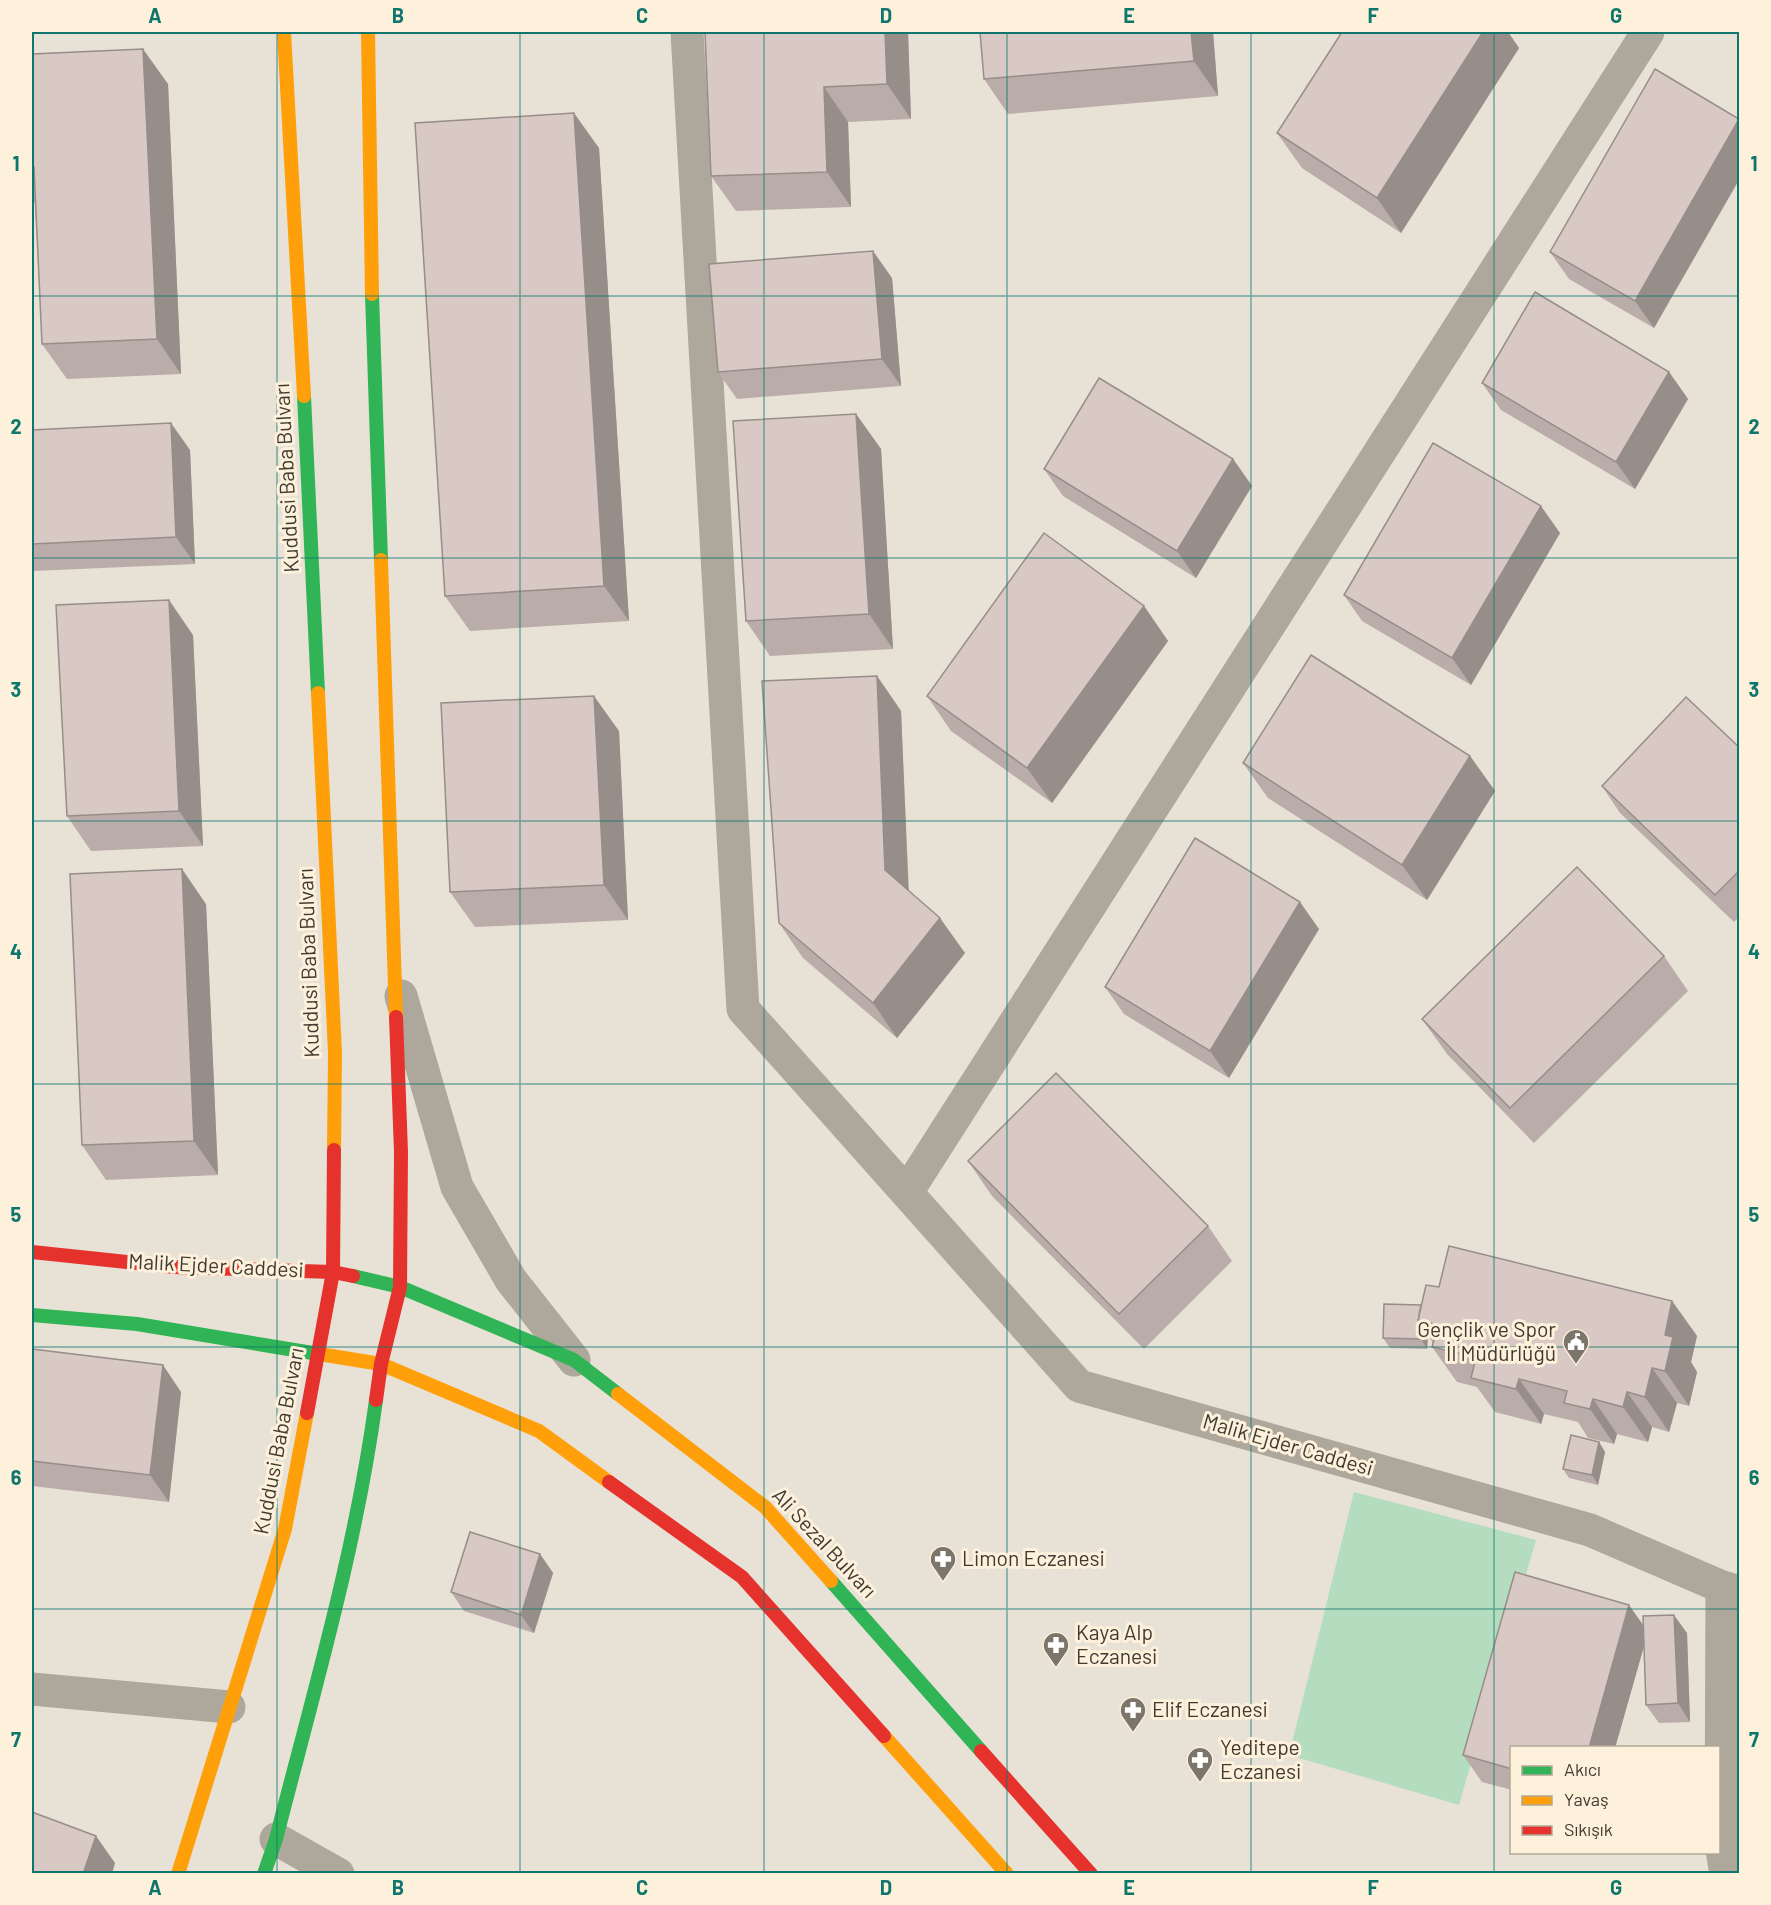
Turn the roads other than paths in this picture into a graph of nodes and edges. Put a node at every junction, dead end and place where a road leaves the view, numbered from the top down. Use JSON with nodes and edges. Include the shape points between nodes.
{"nodes":[{"id":1,"x":284,"y":32,"type":"edge"},
{"id":2,"x":368,"y":32,"type":"edge"},
{"id":3,"x":687,"y":32,"type":"edge"},
{"id":4,"x":1648,"y":32,"type":"edge"},
{"id":5,"x":394,"y":975,"type":"junction"},
{"id":6,"x":907,"y":1192,"type":"junction"},
{"id":7,"x":32,"y":1252,"type":"edge"},
{"id":8,"x":333,"y":1272,"type":"junction"},
{"id":9,"x":400,"y":1287,"type":"junction"},
{"id":10,"x":32,"y":1315,"type":"edge"},
{"id":11,"x":318,"y":1354,"type":"junction"},
{"id":12,"x":574,"y":1360,"type":"junction"},
{"id":13,"x":381,"y":1364,"type":"junction"},
{"id":14,"x":1731,"y":1589,"type":"edge"},
{"id":15,"x":32,"y":1689,"type":"edge"},
{"id":16,"x":229,"y":1707,"type":"junction"},
{"id":17,"x":276,"y":1839,"type":"junction"},
{"id":18,"x":178,"y":1874,"type":"edge"},
{"id":19,"x":264,"y":1874,"type":"edge"},
{"id":20,"x":338,"y":1874,"type":"edge"},
{"id":21,"x":1007,"y":1874,"type":"edge"},
{"id":22,"x":1091,"y":1874,"type":"edge"},
{"id":23,"x":1726,"y":1874,"type":"edge"}],
"edges":[{"from":1,"to":8,"type":"main road","name":"Kuddusi Baba Bulvarı","via":[[334,1041]]},
{"from":2,"to":5,"type":"main road","via":[[370,242]]},
{"from":3,"to":6,"type":"street","name":"Malik Ejder Caddesi","via":[[743,1009]]},
{"from":4,"to":6,"type":"street"},
{"from":5,"to":9,"type":"main road","via":[[401,1152]]},
{"from":5,"to":12,"type":"street","via":[[457,1187],[511,1280]]},
{"from":6,"to":14,"type":"street","name":"Malik Ejder Caddesi","via":[[1079,1386],[1590,1530]]},
{"from":7,"to":8,"type":"main road","name":"Malik Ejder Caddesi","via":[[174,1267]]},
{"from":8,"to":9,"type":"main road","name":"Malik Ejder Caddesi"},
{"from":8,"to":11,"type":"main road","name":"Kuddusi Baba Bulvarı"},
{"from":9,"to":12,"type":"main road","name":"Ali Sezal Bulvarı"},
{"from":9,"to":13,"type":"main road"},
{"from":10,"to":11,"type":"main road","via":[[137,1324]]},
{"from":11,"to":13,"type":"main road"},
{"from":11,"to":16,"type":"main road","name":"Kuddusi Baba Bulvarı","via":[[285,1529]]},
{"from":12,"to":22,"type":"main road","name":"Ali Sezal Bulvarı","via":[[765,1507]]},
{"from":13,"to":17,"type":"main road","via":[[367,1468]]},
{"from":13,"to":21,"type":"main road","via":[[538,1431],[742,1576]]},
{"from":14,"to":23,"type":"street","via":[[1721,1844]]},
{"from":15,"to":16,"type":"street"},
{"from":16,"to":18,"type":"main road","name":"Kuddusi Baba Bulvarı"},
{"from":17,"to":19,"type":"main road"},
{"from":17,"to":20,"type":"street"}]}
